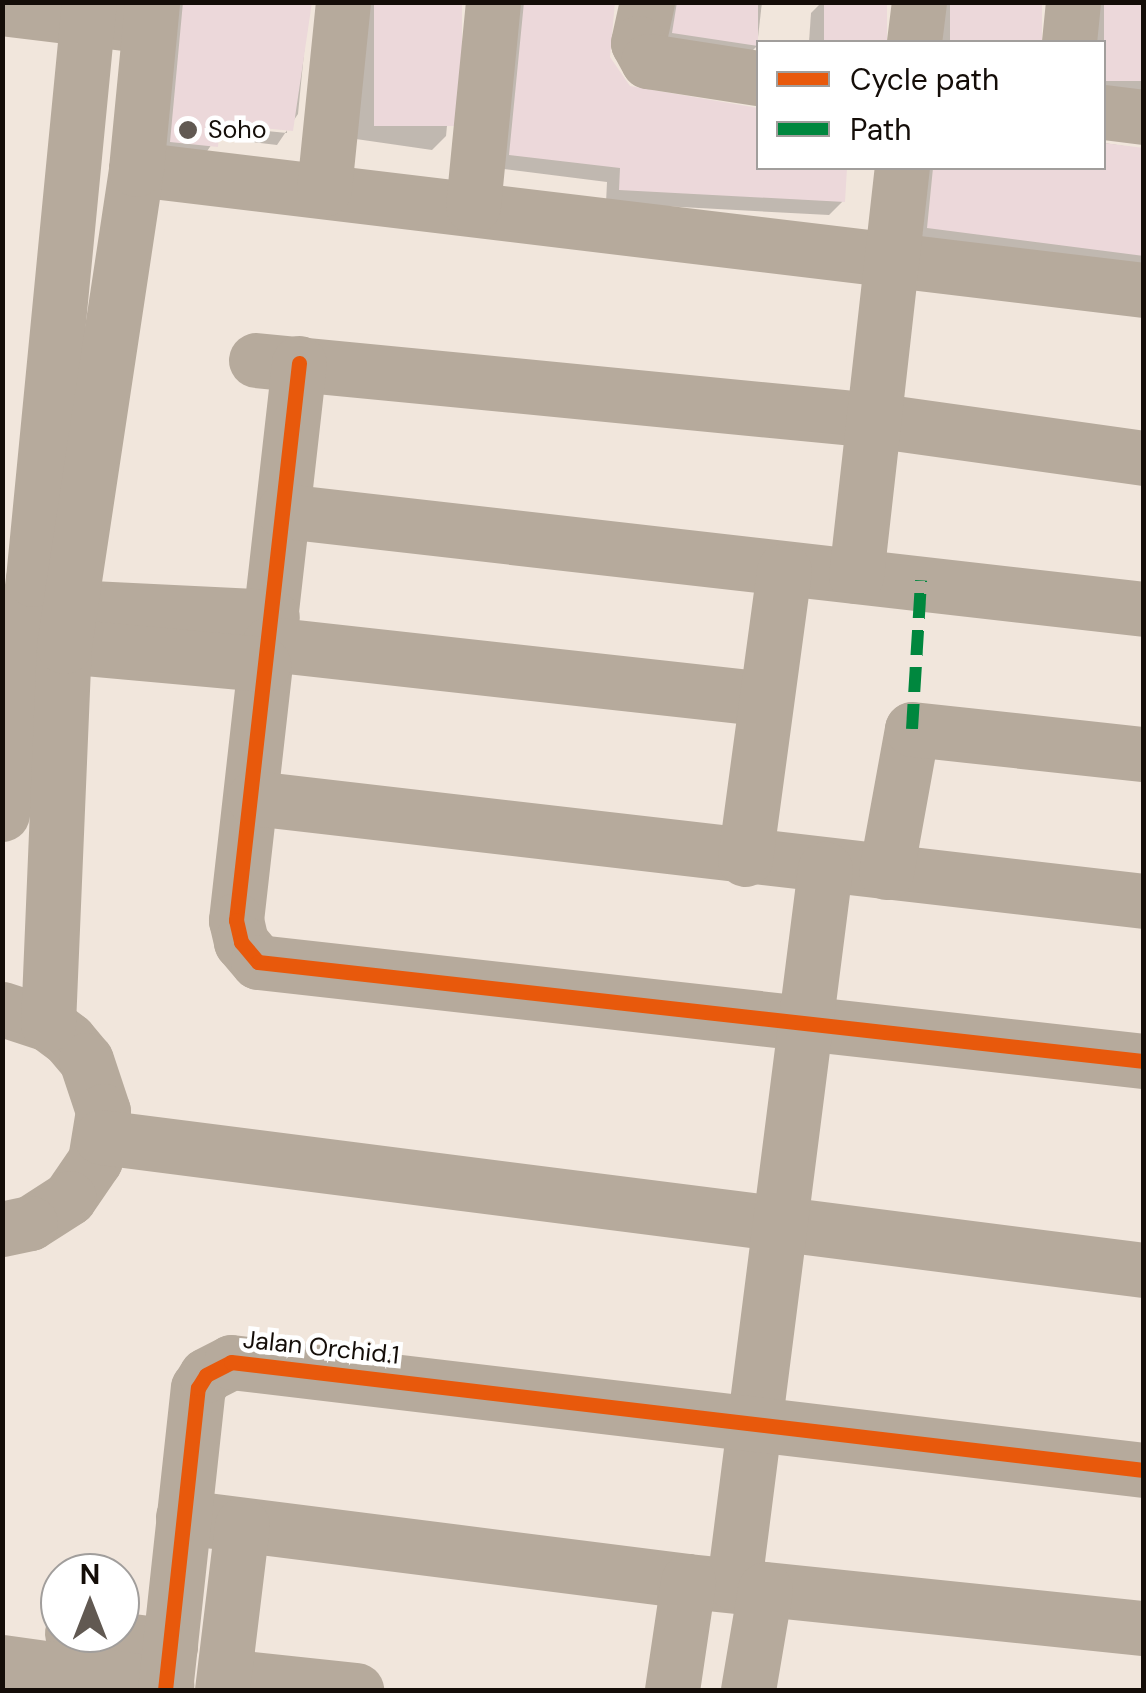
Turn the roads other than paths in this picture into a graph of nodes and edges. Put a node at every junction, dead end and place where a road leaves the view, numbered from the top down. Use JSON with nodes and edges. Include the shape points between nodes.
{"nodes":[{"id":1,"x":344,"y":2,"type":"edge"},
{"id":2,"x":492,"y":2,"type":"edge"},
{"id":3,"x":648,"y":2,"type":"edge"},
{"id":4,"x":920,"y":2,"type":"edge"},
{"id":5,"x":1074,"y":2,"type":"edge"},
{"id":6,"x":2,"y":8,"type":"edge"},
{"id":7,"x":88,"y":11,"type":"edge"},
{"id":8,"x":151,"y":14,"type":"edge"},
{"id":9,"x":914,"y":40,"type":"edge"},
{"id":10,"x":1069,"y":40,"type":"edge"},
{"id":11,"x":756,"y":78,"type":"edge"},
{"id":12,"x":1106,"y":112,"type":"edge"},
{"id":13,"x":1144,"y":117,"type":"edge"},
{"id":14,"x":136,"y":169,"type":"junction"},
{"id":15,"x":902,"y":170,"type":"edge"},
{"id":16,"x":324,"y":189,"type":"junction"},
{"id":17,"x":473,"y":206,"type":"junction"},
{"id":18,"x":894,"y":259,"type":"junction"},
{"id":19,"x":1144,"y":290,"type":"edge"},
{"id":20,"x":873,"y":420,"type":"junction"},
{"id":21,"x":1144,"y":458,"type":"edge"},
{"id":22,"x":284,"y":511,"type":"junction"},
{"id":23,"x":784,"y":570,"type":"junction"},
{"id":24,"x":856,"y":576,"type":"junction"},
{"id":25,"x":1144,"y":610,"type":"edge"},
{"id":26,"x":33,"y":611,"type":"edge"},
{"id":27,"x":268,"y":642,"type":"junction"},
{"id":28,"x":765,"y":699,"type":"junction"},
{"id":29,"x":1144,"y":754,"type":"edge"},
{"id":30,"x":254,"y":798,"type":"junction"},
{"id":31,"x":2,"y":814,"type":"edge"},
{"id":32,"x":745,"y":858,"type":"junction"},
{"id":33,"x":824,"y":868,"type":"junction"},
{"id":34,"x":886,"y":872,"type":"junction"},
{"id":35,"x":1144,"y":901,"type":"edge"},
{"id":36,"x":25,"y":1016,"type":"edge"},
{"id":37,"x":803,"y":1020,"type":"junction"},
{"id":38,"x":1144,"y":1060,"type":"edge"},
{"id":39,"x":101,"y":1137,"type":"junction"},
{"id":40,"x":778,"y":1227,"type":"junction"},
{"id":41,"x":4,"y":1243,"type":"edge"},
{"id":42,"x":1144,"y":1270,"type":"edge"},
{"id":43,"x":752,"y":1427,"type":"junction"},
{"id":44,"x":1144,"y":1470,"type":"edge"},
{"id":45,"x":183,"y":1517,"type":"junction"},
{"id":46,"x":242,"y":1525,"type":"junction"},
{"id":47,"x":729,"y":1584,"type":"junction"},
{"id":48,"x":2,"y":1624,"type":"edge"},
{"id":49,"x":1144,"y":1628,"type":"edge"},
{"id":50,"x":40,"y":1629,"type":"edge"},
{"id":51,"x":118,"y":1653,"type":"edge"},
{"id":52,"x":2,"y":1662,"type":"edge"},
{"id":53,"x":167,"y":1674,"type":"edge"},
{"id":54,"x":224,"y":1683,"type":"edge"},
{"id":55,"x":356,"y":1690,"type":"edge"},
{"id":56,"x":672,"y":1690,"type":"edge"},
{"id":57,"x":748,"y":1690,"type":"edge"}],
"edges":[{"from":1,"to":16,"type":"street"},
{"from":2,"to":17,"type":"street"},
{"from":3,"to":11,"type":"street","via":[[638,44],[648,62]]},
{"from":4,"to":9,"type":"street"},
{"from":5,"to":10,"type":"street"},
{"from":6,"to":7,"type":"street"},
{"from":7,"to":8,"type":"street"},
{"from":7,"to":26,"type":"street"},
{"from":8,"to":14,"type":"street"},
{"from":12,"to":13,"type":"street"},
{"from":14,"to":16,"type":"street"},
{"from":14,"to":26,"type":"street"},
{"from":15,"to":18,"type":"street"},
{"from":16,"to":17,"type":"street"},
{"from":17,"to":18,"type":"street"},
{"from":18,"to":19,"type":"street"},
{"from":18,"to":20,"type":"street"},
{"from":20,"to":21,"type":"street"},
{"from":20,"to":22,"type":"street","via":[[278,361]]},
{"from":20,"to":24,"type":"street"},
{"from":22,"to":23,"type":"street"},
{"from":22,"to":27,"type":"street"},
{"from":23,"to":24,"type":"street"},
{"from":23,"to":28,"type":"street"},
{"from":24,"to":25,"type":"street"},
{"from":26,"to":27,"type":"street"},
{"from":26,"to":31,"type":"street"},
{"from":26,"to":36,"type":"street"},
{"from":27,"to":28,"type":"street"},
{"from":27,"to":30,"type":"street"},
{"from":28,"to":32,"type":"street"},
{"from":29,"to":34,"type":"street","via":[[912,729]]},
{"from":30,"to":32,"type":"street"},
{"from":30,"to":37,"type":"street","via":[[236,920],[241,942],[258,962]]},
{"from":32,"to":33,"type":"street"},
{"from":33,"to":34,"type":"street"},
{"from":33,"to":37,"type":"street"},
{"from":34,"to":35,"type":"street"},
{"from":36,"to":39,"type":"street","via":[[70,1040],[92,1072]]},
{"from":37,"to":38,"type":"street"},
{"from":37,"to":40,"type":"street"},
{"from":39,"to":40,"type":"street"},
{"from":39,"to":41,"type":"street","via":[[70,1198]]},
{"from":40,"to":42,"type":"street"},
{"from":40,"to":43,"type":"street"},
{"from":43,"to":44,"type":"street","name":"Jalan Orchid.1"},
{"from":43,"to":45,"type":"street","name":"Jalan Orchid.1","via":[[231,1362],[206,1374],[198,1388]]},
{"from":43,"to":47,"type":"street"},
{"from":45,"to":46,"type":"street"},
{"from":45,"to":53,"type":"street","name":"Jalan Orchid.1"},
{"from":46,"to":47,"type":"street"},
{"from":46,"to":54,"type":"street"},
{"from":47,"to":49,"type":"street"},
{"from":47,"to":56,"type":"street"},
{"from":47,"to":57,"type":"street"},
{"from":48,"to":50,"type":"street"},
{"from":51,"to":53,"type":"street"},
{"from":52,"to":53,"type":"street"},
{"from":54,"to":55,"type":"street"}]}
